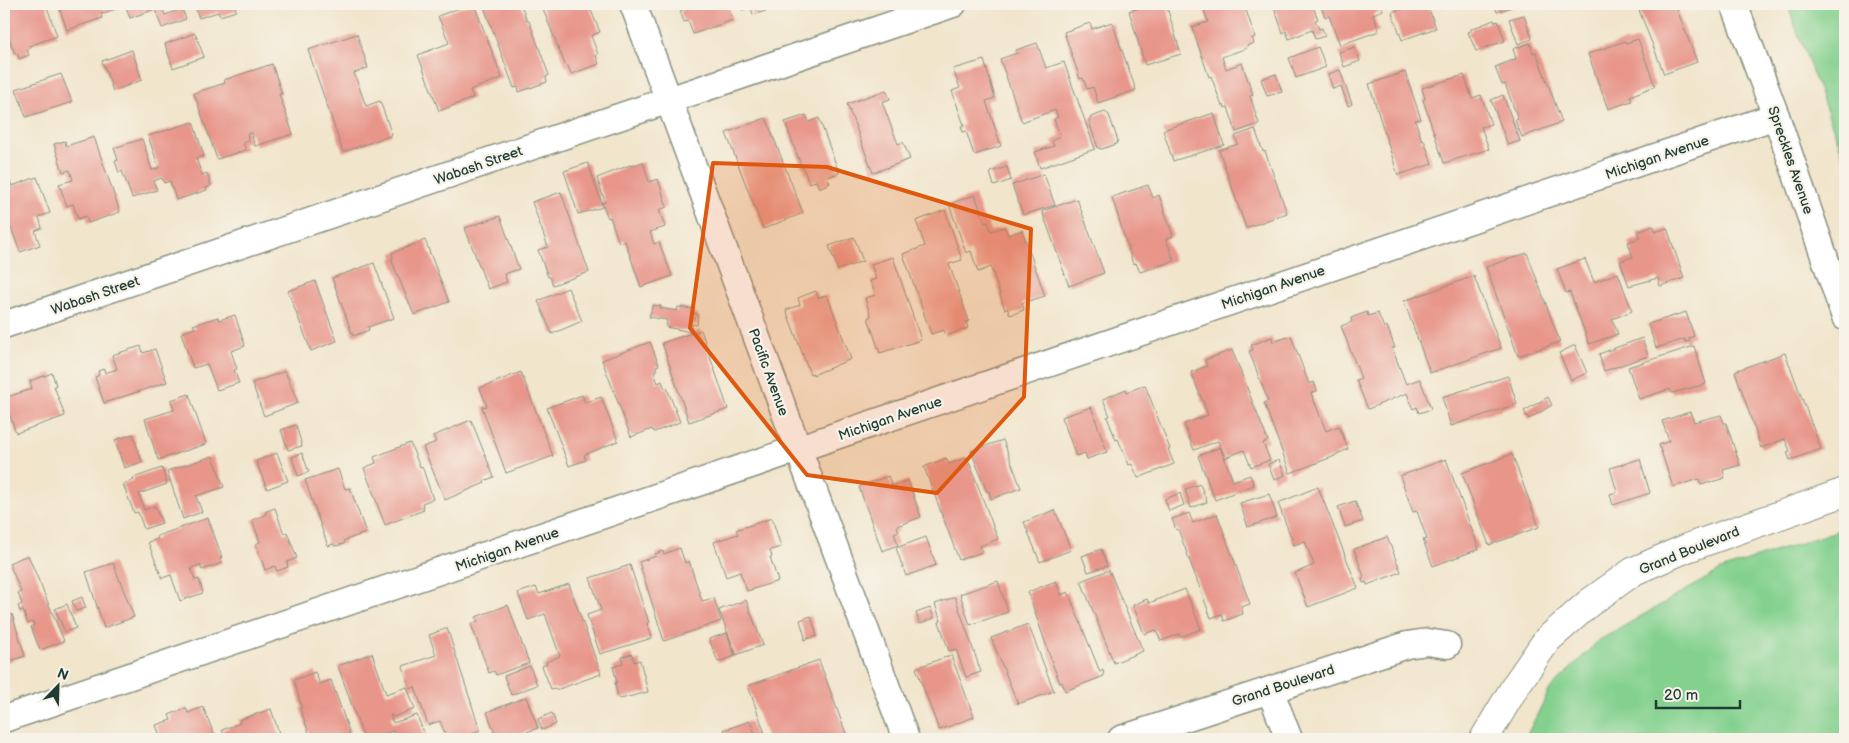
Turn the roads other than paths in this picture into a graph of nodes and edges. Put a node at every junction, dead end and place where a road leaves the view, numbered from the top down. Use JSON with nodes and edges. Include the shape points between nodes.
{"nodes":[{"id":1,"x":633,"y":4,"type":"edge"},
{"id":2,"x":953,"y":4,"type":"edge"},
{"id":3,"x":1734,"y":4,"type":"edge"},
{"id":4,"x":668,"y":100,"type":"junction"},
{"id":5,"x":1776,"y":116,"type":"junction"},
{"id":6,"x":1845,"y":317,"type":"edge"},
{"id":7,"x":4,"y":325,"type":"edge"},
{"id":8,"x":798,"y":450,"type":"junction"},
{"id":9,"x":1845,"y":492,"type":"edge"},
{"id":10,"x":1447,"y":645,"type":"dead end"},
{"id":11,"x":1270,"y":690,"type":"junction"},
{"id":12,"x":4,"y":719,"type":"edge"},
{"id":13,"x":906,"y":739,"type":"edge"},
{"id":14,"x":1121,"y":739,"type":"edge"},
{"id":15,"x":1289,"y":739,"type":"edge"},
{"id":16,"x":1484,"y":739,"type":"edge"}],
"edges":[{"from":1,"to":4,"type":"street","name":"Pacific Avenue"},
{"from":2,"to":4,"type":"street","name":"Wabash Street"},
{"from":3,"to":5,"type":"street","name":"Spreckles Avenue"},
{"from":4,"to":7,"type":"street","name":"Wabash Street"},
{"from":4,"to":8,"type":"street","name":"Pacific Avenue"},
{"from":5,"to":6,"type":"street","name":"Spreckles Avenue"},
{"from":5,"to":8,"type":"street","name":"Michigan Avenue"},
{"from":8,"to":12,"type":"street","name":"Michigan Avenue"},
{"from":8,"to":13,"type":"street","name":"Pacific Avenue"},
{"from":9,"to":16,"type":"street","name":"Grand Boulevard","via":[[1687,548],[1634,571],[1547,640]]},
{"from":10,"to":11,"type":"street","name":"Grand Boulevard","via":[[1407,644]]},
{"from":11,"to":14,"type":"street","name":"Grand Boulevard"},
{"from":11,"to":15,"type":"street"}]}
